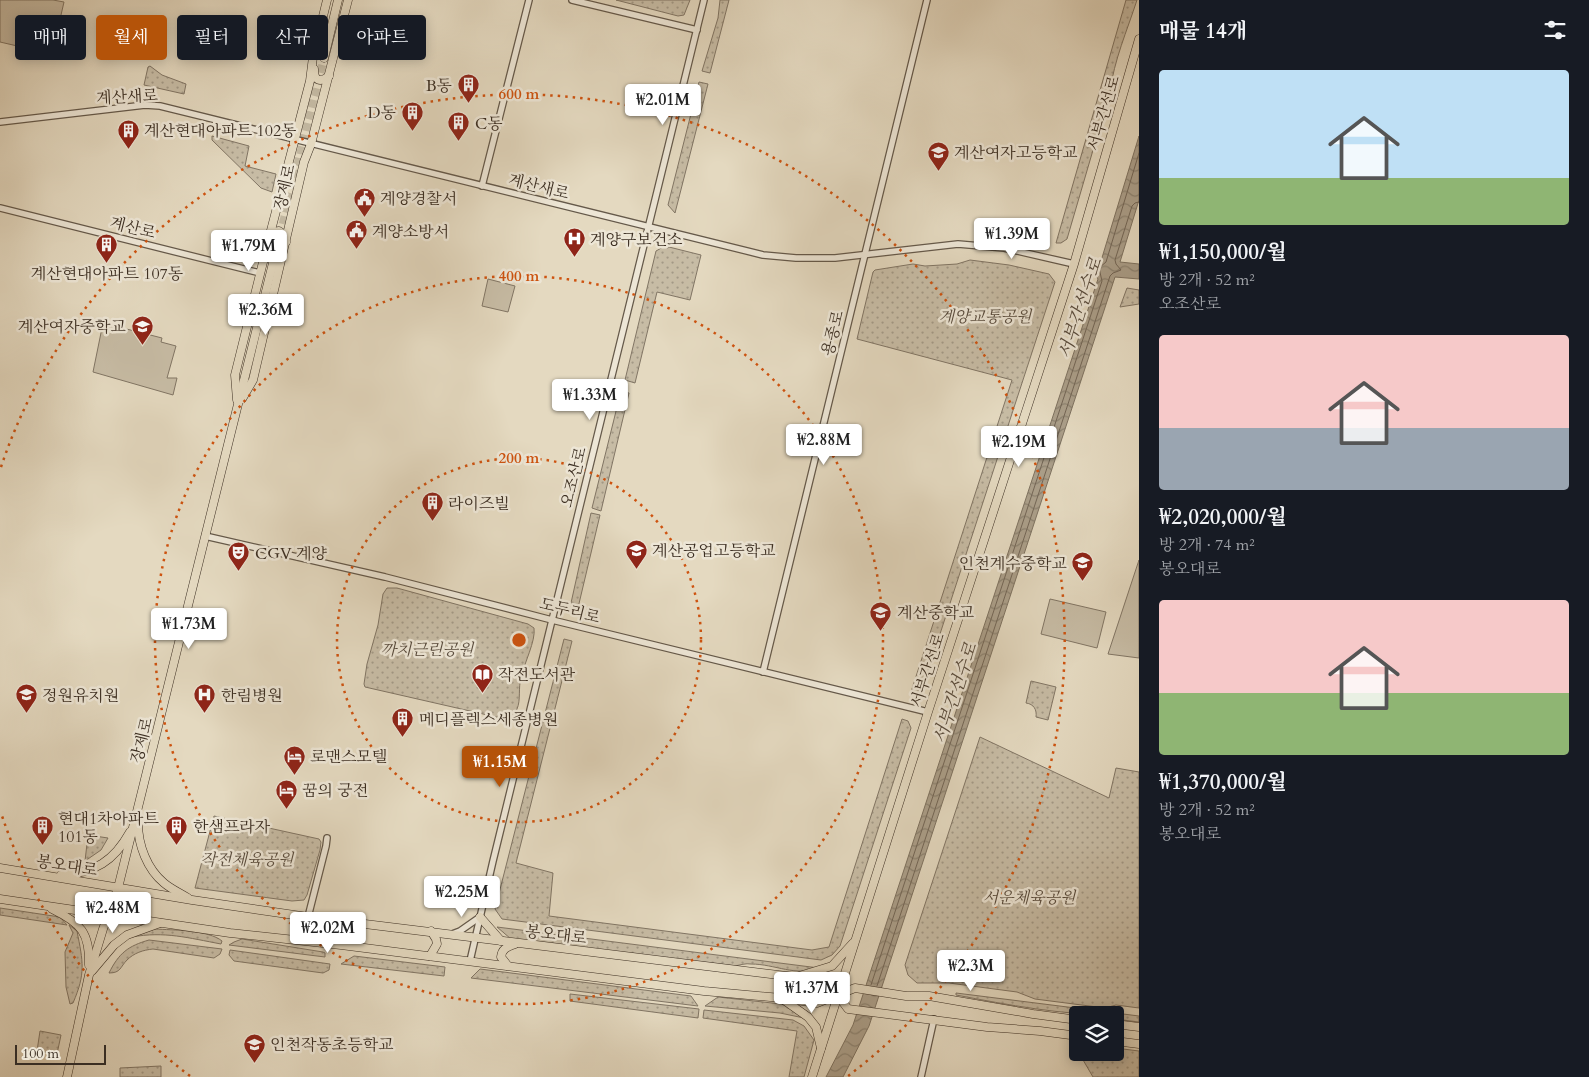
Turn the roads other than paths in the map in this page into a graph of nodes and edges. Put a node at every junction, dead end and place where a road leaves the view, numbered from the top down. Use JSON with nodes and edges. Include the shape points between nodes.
{"nodes":[{"id":1,"x":327,"y":0,"type":"edge"},
{"id":2,"x":338,"y":0,"type":"edge"},
{"id":3,"x":348,"y":0,"type":"edge"},
{"id":4,"x":529,"y":0,"type":"edge"},
{"id":5,"x":572,"y":0,"type":"edge"},
{"id":6,"x":704,"y":0,"type":"edge"},
{"id":7,"x":927,"y":0,"type":"edge"},
{"id":8,"x":323,"y":15,"type":"edge"},
{"id":9,"x":697,"y":30,"type":"junction"},
{"id":10,"x":1139,"y":39,"type":"edge"},
{"id":11,"x":328,"y":41,"type":"edge"},
{"id":12,"x":313,"y":60,"type":"edge"},
{"id":13,"x":313,"y":60,"type":"edge"},
{"id":14,"x":329,"y":76,"type":"junction"},
{"id":15,"x":0,"y":122,"type":"edge"},
{"id":16,"x":295,"y":140,"type":"junction"},
{"id":17,"x":311,"y":144,"type":"junction"},
{"id":18,"x":482,"y":186,"type":"junction"},
{"id":19,"x":0,"y":208,"type":"edge"},
{"id":20,"x":648,"y":227,"type":"junction"},
{"id":21,"x":269,"y":238,"type":"junction"},
{"id":22,"x":286,"y":242,"type":"junction"},
{"id":23,"x":865,"y":256,"type":"junction"},
{"id":24,"x":274,"y":259,"type":"tunnel mouth"},
{"id":25,"x":1074,"y":264,"type":"junction"},
{"id":26,"x":260,"y":273,"type":"junction"},
{"id":27,"x":237,"y":407,"type":"junction"},
{"id":28,"x":205,"y":536,"type":"junction"},
{"id":29,"x":552,"y":620,"type":"junction"},
{"id":30,"x":763,"y":672,"type":"junction"},
{"id":31,"x":928,"y":712,"type":"junction"},
{"id":32,"x":139,"y":808,"type":"junction"},
{"id":33,"x":135,"y":824,"type":"junction"},
{"id":34,"x":327,"y":838,"type":"dead end"},
{"id":35,"x":0,"y":868,"type":"edge"},
{"id":36,"x":43,"y":875,"type":"junction"},
{"id":37,"x":118,"y":888,"type":"junction"},
{"id":38,"x":0,"y":899,"type":"edge"},
{"id":39,"x":192,"y":900,"type":"junction"},
{"id":40,"x":45,"y":905,"type":"junction"},
{"id":41,"x":109,"y":915,"type":"junction"},
{"id":42,"x":308,"y":917,"type":"junction"},
{"id":43,"x":480,"y":917,"type":"junction"},
{"id":44,"x":161,"y":923,"type":"junction"},
{"id":45,"x":431,"y":932,"type":"junction"},
{"id":46,"x":452,"y":934,"type":"junction"},
{"id":47,"x":476,"y":938,"type":"junction"},
{"id":48,"x":856,"y":939,"type":"junction"},
{"id":49,"x":501,"y":941,"type":"junction"},
{"id":50,"x":517,"y":944,"type":"junction"},
{"id":51,"x":430,"y":956,"type":"junction"},
{"id":52,"x":470,"y":961,"type":"junction"},
{"id":53,"x":508,"y":966,"type":"junction"},
{"id":54,"x":89,"y":975,"type":"junction"},
{"id":55,"x":794,"y":977,"type":"junction"},
{"id":56,"x":838,"y":994,"type":"junction"},
{"id":57,"x":781,"y":998,"type":"junction"},
{"id":58,"x":934,"y":1019,"type":"junction"},
{"id":59,"x":1069,"y":1019,"type":"edge"},
{"id":60,"x":1124,"y":1025,"type":"edge"},
{"id":61,"x":1139,"y":1027,"type":"edge"},
{"id":62,"x":1069,"y":1035,"type":"edge"},
{"id":63,"x":1124,"y":1042,"type":"edge"},
{"id":64,"x":1139,"y":1044,"type":"edge"},
{"id":65,"x":821,"y":1050,"type":"junction"},
{"id":66,"x":67,"y":1077,"type":"edge"},
{"id":67,"x":812,"y":1077,"type":"edge"},
{"id":68,"x":921,"y":1077,"type":"edge"}],
"edges":[{"from":1,"to":8,"type":"main road","name":"장제로"},
{"from":2,"to":11,"type":"main road"},
{"from":3,"to":14,"type":"main road","name":"장제로"},
{"from":4,"to":18,"type":"street"},
{"from":5,"to":9,"type":"street"},
{"from":6,"to":9,"type":"street","name":"오조산로"},
{"from":7,"to":23,"type":"street","name":"용종로"},
{"from":9,"to":20,"type":"street","name":"오조산로"},
{"from":10,"to":25,"type":"main road","name":"서부간선로"},
{"from":12,"to":14,"type":"main road","via":[[314,76],[321,80]]},
{"from":13,"to":16,"type":"main road","name":"장제로"},
{"from":14,"to":17,"type":"main road","name":"장제로"},
{"from":15,"to":16,"type":"street","name":"계산새로","via":[[146,105]]},
{"from":16,"to":17,"type":"street","name":"계산새로"},
{"from":16,"to":21,"type":"main road","name":"장제로"},
{"from":17,"to":18,"type":"street","name":"계산새로"},
{"from":17,"to":22,"type":"main road","name":"장제로"},
{"from":18,"to":20,"type":"street","name":"계산새로"},
{"from":19,"to":26,"type":"street","name":"계산로"},
{"from":20,"to":23,"type":"street","name":"계산새로","via":[[763,255],[796,258]]},
{"from":20,"to":29,"type":"street","name":"오조산로"},
{"from":21,"to":22,"type":"main road","via":[[278,231]]},
{"from":21,"to":26,"type":"main road","name":"장제로"},
{"from":22,"to":27,"type":"main road","name":"장제로","via":[[253,380]]},
{"from":23,"to":25,"type":"street","name":"계산새로","via":[[942,245],[974,245],[1004,248]]},
{"from":23,"to":30,"type":"street","name":"용종로"},
{"from":24,"to":27,"type":"main road","name":"장제로"},
{"from":25,"to":31,"type":"main road","name":"서부간선로"},
{"from":26,"to":27,"type":"main road","name":"장제로","via":[[235,375]]},
{"from":27,"to":28,"type":"main road","name":"장제로"},
{"from":28,"to":29,"type":"street","name":"도두리로"},
{"from":28,"to":32,"type":"main road","name":"장제로"},
{"from":29,"to":30,"type":"street","name":"도두리로"},
{"from":29,"to":43,"type":"street","name":"오조산로"},
{"from":30,"to":31,"type":"street","name":"도두리로"},
{"from":31,"to":48,"type":"main road","name":"서부간선로"},
{"from":32,"to":33,"type":"main road","name":"장제로"},
{"from":32,"to":39,"type":"main road","via":[[138,832],[151,869],[164,884]]},
{"from":33,"to":36,"type":"main road","via":[[121,848],[100,865],[86,872]]},
{"from":33,"to":37,"type":"main road","name":"장제로"},
{"from":34,"to":42,"type":"street"},
{"from":35,"to":36,"type":"main road","name":"봉오대로"},
{"from":36,"to":37,"type":"main road","name":"봉오대로"},
{"from":37,"to":39,"type":"main road","name":"봉오대로"},
{"from":37,"to":41,"type":"main road","name":"장제로"},
{"from":38,"to":40,"type":"main road"},
{"from":39,"to":42,"type":"main road","name":"봉오대로"},
{"from":40,"to":41,"type":"main road"},
{"from":40,"to":54,"type":"main road","via":[[68,916],[82,931],[90,948]]},
{"from":41,"to":44,"type":"main road"},
{"from":41,"to":54,"type":"main road","name":"장제로"},
{"from":42,"to":45,"type":"main road","name":"봉오대로"},
{"from":43,"to":46,"type":"street"},
{"from":43,"to":47,"type":"street","name":"오조산로"},
{"from":43,"to":49,"type":"main road"},
{"from":44,"to":51,"type":"main road"},
{"from":44,"to":54,"type":"main road","via":[[127,935],[114,945]]},
{"from":45,"to":46,"type":"main road","name":"봉오대로"},
{"from":45,"to":51,"type":"main road","via":[[437,944]]},
{"from":46,"to":47,"type":"main road","name":"봉오대로"},
{"from":47,"to":49,"type":"main road","name":"봉오대로"},
{"from":47,"to":52,"type":"street","name":"오조산로"},
{"from":48,"to":55,"type":"main road","via":[[832,966]]},
{"from":48,"to":56,"type":"main road","name":"서부간선로"},
{"from":49,"to":50,"type":"main road","name":"봉오대로"},
{"from":50,"to":53,"type":"main road","via":[[502,951],[501,957]]},
{"from":50,"to":55,"type":"main road","name":"봉오대로"},
{"from":51,"to":52,"type":"main road"},
{"from":52,"to":53,"type":"main road"},
{"from":53,"to":57,"type":"main road"},
{"from":54,"to":66,"type":"main road","name":"장제로"},
{"from":55,"to":56,"type":"main road","name":"봉오대로","via":[[824,983]]},
{"from":56,"to":57,"type":"main road","via":[[816,1003]]},
{"from":56,"to":58,"type":"main road","name":"봉오대로","via":[[848,1009]]},
{"from":56,"to":59,"type":"main road","via":[[855,988],[929,996]]},
{"from":56,"to":65,"type":"main road","name":"서부간선로"},
{"from":57,"to":65,"type":"main road","via":[[808,1017],[816,1027]]},
{"from":58,"to":62,"type":"main road","name":"봉오대로"},
{"from":58,"to":68,"type":"street"},
{"from":60,"to":61,"type":"main road"},
{"from":63,"to":64,"type":"main road"},
{"from":65,"to":67,"type":"main road","name":"서부간선로"}]}
